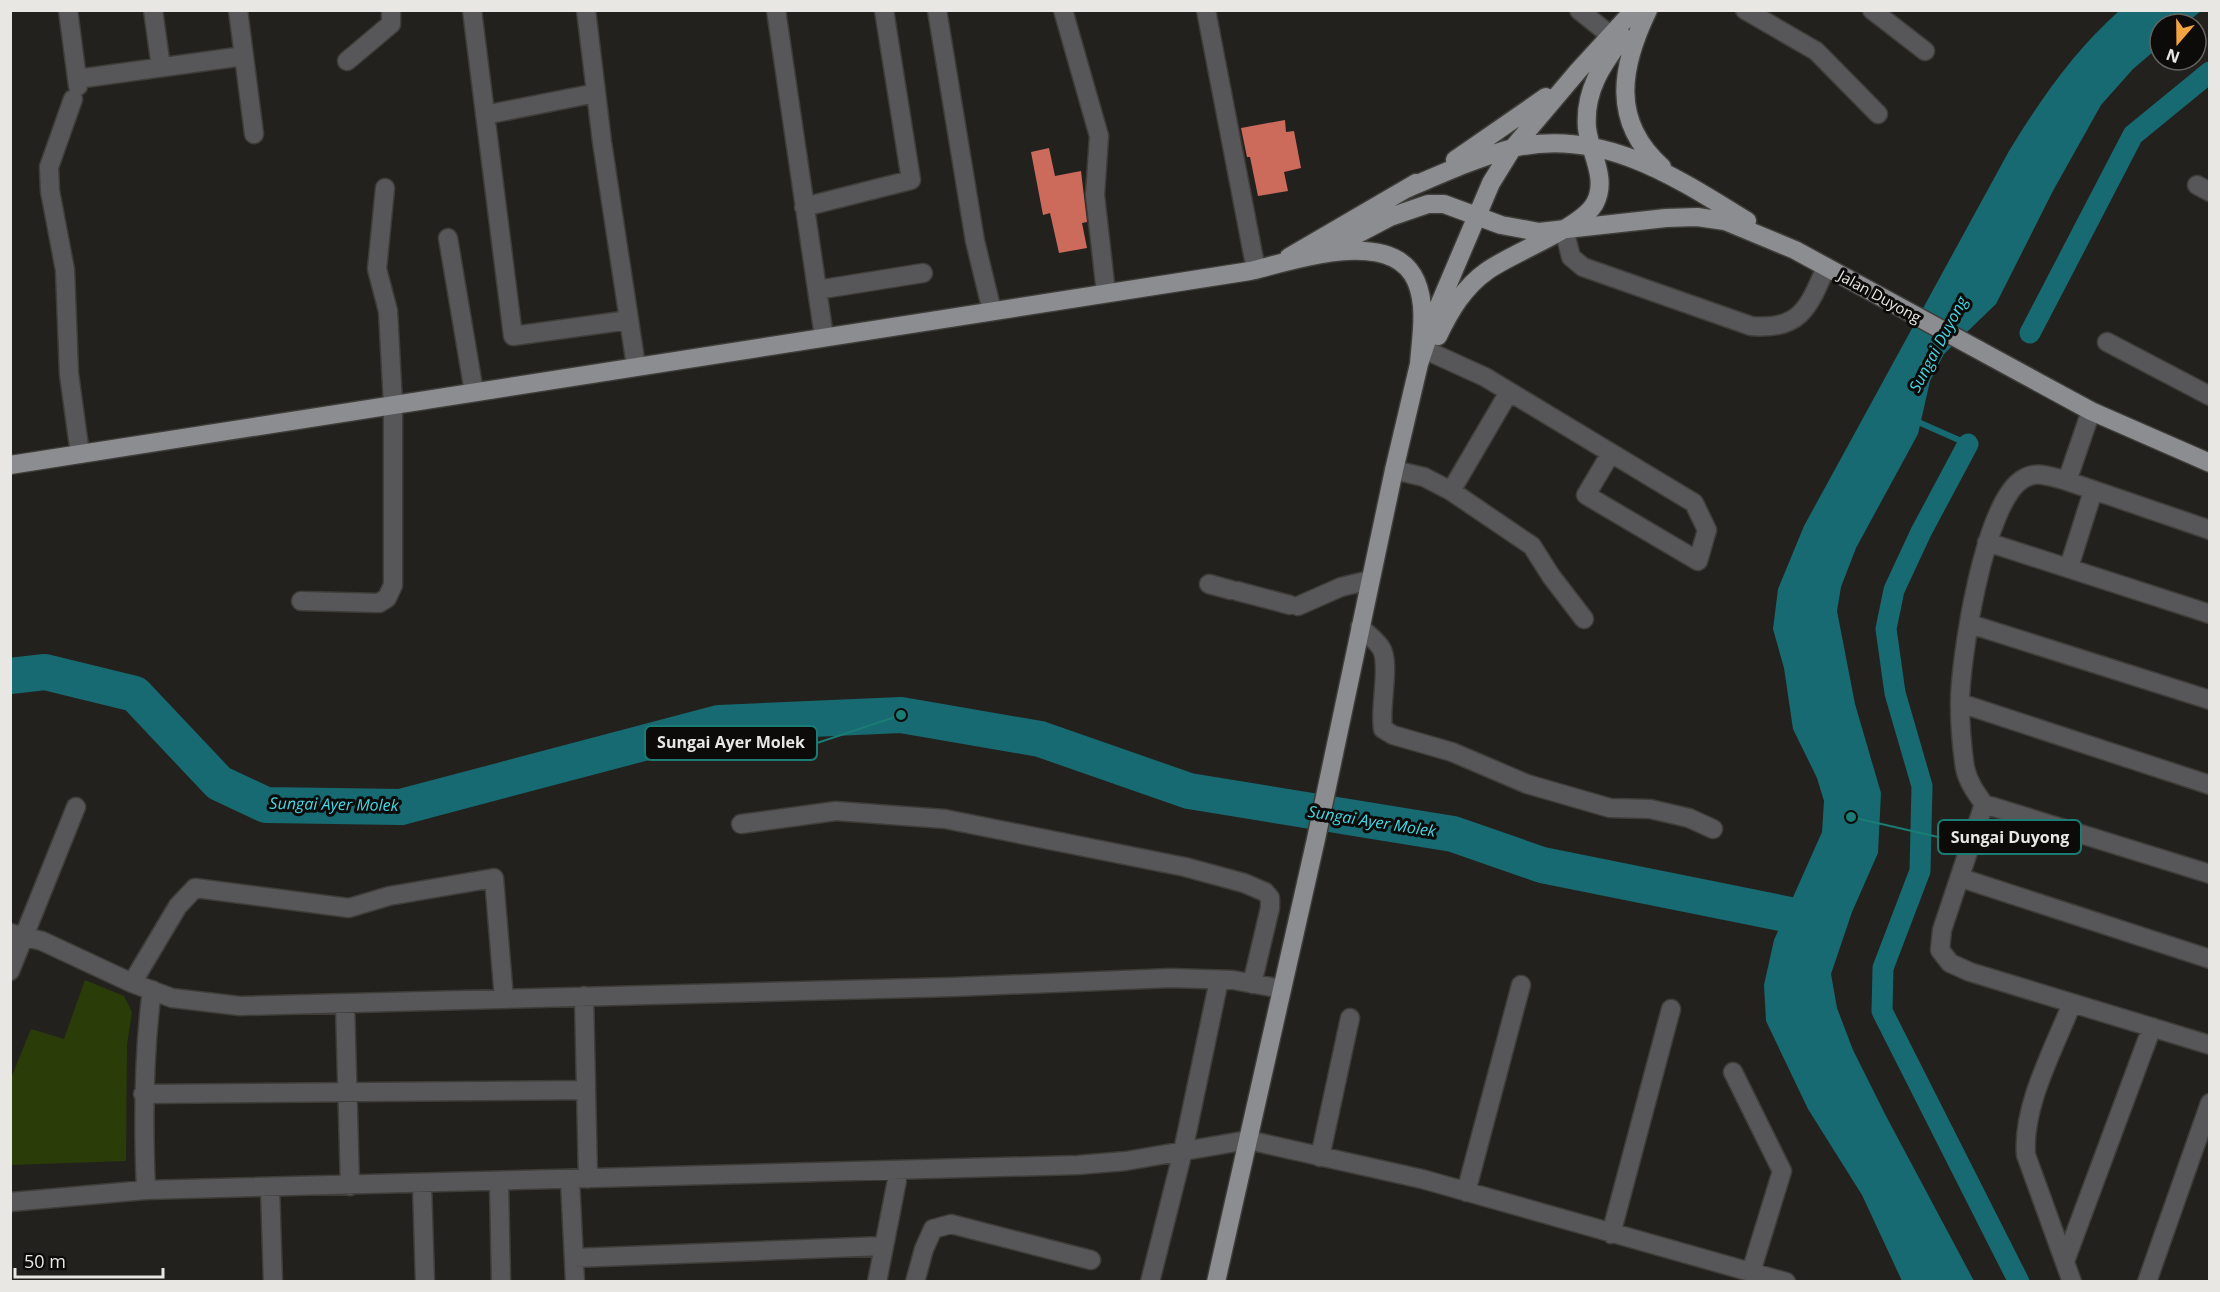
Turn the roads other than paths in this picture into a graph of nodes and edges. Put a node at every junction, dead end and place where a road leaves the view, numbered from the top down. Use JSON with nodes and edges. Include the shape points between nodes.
{"nodes":[{"id":1,"x":68,"y":10,"type":"edge"},
{"id":2,"x":153,"y":10,"type":"edge"},
{"id":3,"x":238,"y":10,"type":"edge"},
{"id":4,"x":391,"y":10,"type":"edge"},
{"id":5,"x":472,"y":10,"type":"edge"},
{"id":6,"x":585,"y":10,"type":"edge"},
{"id":7,"x":776,"y":10,"type":"edge"},
{"id":8,"x":884,"y":10,"type":"edge"},
{"id":9,"x":937,"y":10,"type":"edge"},
{"id":10,"x":1063,"y":10,"type":"edge"},
{"id":11,"x":1206,"y":10,"type":"edge"},
{"id":12,"x":1579,"y":10,"type":"edge"},
{"id":13,"x":1634,"y":10,"type":"edge"},
{"id":14,"x":1642,"y":10,"type":"edge"},
{"id":15,"x":1648,"y":10,"type":"edge"},
{"id":16,"x":1745,"y":10,"type":"edge"},
{"id":17,"x":1872,"y":10,"type":"edge"},
{"id":18,"x":1610,"y":35,"type":"junction"},
{"id":19,"x":1924,"y":51,"type":"dead end"},
{"id":20,"x":244,"y":56,"type":"junction"},
{"id":21,"x":347,"y":61,"type":"dead end"},
{"id":22,"x":161,"y":68,"type":"junction"},
{"id":23,"x":1578,"y":72,"type":"junction"},
{"id":24,"x":76,"y":88,"type":"junction"},
{"id":25,"x":596,"y":93,"type":"junction"},
{"id":26,"x":1878,"y":114,"type":"dead end"},
{"id":27,"x":485,"y":115,"type":"junction"},
{"id":28,"x":254,"y":134,"type":"dead end"},
{"id":29,"x":1591,"y":145,"type":"junction"},
{"id":30,"x":1512,"y":148,"type":"junction"},
{"id":31,"x":1672,"y":176,"type":"junction"},
{"id":32,"x":385,"y":188,"type":"dead end"},
{"id":33,"x":1406,"y":189,"type":"junction"},
{"id":34,"x":804,"y":207,"type":"junction"},
{"id":35,"x":1477,"y":214,"type":"junction"},
{"id":36,"x":1564,"y":229,"type":"junction"},
{"id":37,"x":448,"y":238,"type":"dead end"},
{"id":38,"x":1795,"y":250,"type":"junction"},
{"id":39,"x":1310,"y":257,"type":"junction"},
{"id":40,"x":1827,"y":267,"type":"junction"},
{"id":41,"x":1265,"y":268,"type":"junction"},
{"id":42,"x":923,"y":273,"type":"dead end"},
{"id":43,"x":817,"y":290,"type":"junction"},
{"id":44,"x":1106,"y":293,"type":"junction"},
{"id":45,"x":992,"y":311,"type":"junction"},
{"id":46,"x":629,"y":320,"type":"junction"},
{"id":47,"x":824,"y":337,"type":"junction"},
{"id":48,"x":2107,"y":342,"type":"dead end"},
{"id":49,"x":1425,"y":358,"type":"junction"},
{"id":50,"x":636,"y":366,"type":"junction"},
{"id":51,"x":474,"y":392,"type":"junction"},
{"id":52,"x":1509,"y":392,"type":"junction"},
{"id":53,"x":2210,"y":396,"type":"edge"},
{"id":54,"x":393,"y":404,"type":"junction"},
{"id":55,"x":2091,"y":411,"type":"junction"},
{"id":56,"x":1611,"y":453,"type":"junction"},
{"id":57,"x":80,"y":454,"type":"junction"},
{"id":58,"x":2210,"y":463,"type":"edge"},
{"id":59,"x":10,"y":465,"type":"edge"},
{"id":60,"x":1394,"y":470,"type":"junction"},
{"id":61,"x":2067,"y":481,"type":"junction"},
{"id":62,"x":1451,"y":491,"type":"junction"},
{"id":63,"x":2093,"y":491,"type":"junction"},
{"id":64,"x":2210,"y":530,"type":"edge"},
{"id":65,"x":1988,"y":542,"type":"junction"},
{"id":66,"x":2069,"y":567,"type":"junction"},
{"id":67,"x":1370,"y":580,"type":"junction"},
{"id":68,"x":1209,"y":584,"type":"dead end"},
{"id":69,"x":301,"y":601,"type":"dead end"},
{"id":70,"x":2210,"y":614,"type":"edge"},
{"id":71,"x":1584,"y":619,"type":"dead end"},
{"id":72,"x":1970,"y":624,"type":"junction"},
{"id":73,"x":1360,"y":627,"type":"junction"},
{"id":74,"x":2210,"y":700,"type":"edge"},
{"id":75,"x":1960,"y":703,"type":"junction"},
{"id":76,"x":2210,"y":785,"type":"edge"},
{"id":77,"x":1984,"y":804,"type":"junction"},
{"id":78,"x":76,"y":807,"type":"dead end"},
{"id":79,"x":741,"y":824,"type":"dead end"},
{"id":80,"x":1713,"y":829,"type":"dead end"},
{"id":81,"x":2210,"y":874,"type":"edge"},
{"id":82,"x":1961,"y":878,"type":"junction"},
{"id":83,"x":17,"y":935,"type":"edge"},
{"id":84,"x":2210,"y":959,"type":"edge"},
{"id":85,"x":10,"y":971,"type":"edge"},
{"id":86,"x":1219,"y":980,"type":"junction"},
{"id":87,"x":132,"y":983,"type":"junction"},
{"id":88,"x":1252,"y":984,"type":"junction"},
{"id":89,"x":1521,"y":985,"type":"dead end"},
{"id":90,"x":1282,"y":989,"type":"junction"},
{"id":91,"x":152,"y":990,"type":"junction"},
{"id":92,"x":584,"y":996,"type":"junction"},
{"id":93,"x":504,"y":999,"type":"junction"},
{"id":94,"x":2072,"y":1003,"type":"junction"},
{"id":95,"x":345,"y":1004,"type":"junction"},
{"id":96,"x":1671,"y":1009,"type":"dead end"},
{"id":97,"x":1350,"y":1018,"type":"dead end"},
{"id":98,"x":2152,"y":1027,"type":"junction"},
{"id":99,"x":2210,"y":1045,"type":"edge"},
{"id":100,"x":1733,"y":1072,"type":"dead end"},
{"id":101,"x":586,"y":1090,"type":"junction"},
{"id":102,"x":143,"y":1094,"type":"junction"},
{"id":103,"x":348,"y":1094,"type":"junction"},
{"id":104,"x":2210,"y":1103,"type":"edge"},
{"id":105,"x":1248,"y":1140,"type":"junction"},
{"id":106,"x":2203,"y":1145,"type":"edge"},
{"id":107,"x":1183,"y":1151,"type":"junction"},
{"id":108,"x":1320,"y":1156,"type":"junction"},
{"id":109,"x":899,"y":1170,"type":"junction"},
{"id":110,"x":579,"y":1179,"type":"junction"},
{"id":111,"x":499,"y":1182,"type":"junction"},
{"id":112,"x":422,"y":1184,"type":"junction"},
{"id":113,"x":350,"y":1186,"type":"junction"},
{"id":114,"x":270,"y":1187,"type":"junction"},
{"id":115,"x":146,"y":1190,"type":"junction"},
{"id":116,"x":1466,"y":1192,"type":"junction"},
{"id":117,"x":10,"y":1202,"type":"edge"},
{"id":118,"x":1611,"y":1234,"type":"junction"},
{"id":119,"x":884,"y":1246,"type":"junction"},
{"id":120,"x":574,"y":1258,"type":"junction"},
{"id":121,"x":1091,"y":1260,"type":"dead end"},
{"id":122,"x":2065,"y":1261,"type":"junction"},
{"id":123,"x":1751,"y":1272,"type":"junction"},
{"id":124,"x":273,"y":1281,"type":"edge"},
{"id":125,"x":425,"y":1281,"type":"edge"},
{"id":126,"x":501,"y":1281,"type":"edge"},
{"id":127,"x":575,"y":1281,"type":"edge"},
{"id":128,"x":877,"y":1281,"type":"edge"},
{"id":129,"x":915,"y":1281,"type":"edge"},
{"id":130,"x":1150,"y":1281,"type":"edge"},
{"id":131,"x":1216,"y":1281,"type":"edge"},
{"id":132,"x":1786,"y":1281,"type":"edge"},
{"id":133,"x":2073,"y":1281,"type":"edge"},
{"id":134,"x":2147,"y":1281,"type":"edge"}],
"edges":[{"from":1,"to":24,"type":"street"},
{"from":2,"to":22,"type":"street"},
{"from":3,"to":20,"type":"street"},
{"from":4,"to":21,"type":"street","via":[[391,24]]},
{"from":5,"to":27,"type":"street"},
{"from":6,"to":25,"type":"street"},
{"from":7,"to":34,"type":"street"},
{"from":8,"to":34,"type":"street","via":[[911,180]]},
{"from":9,"to":45,"type":"street","via":[[975,241]]},
{"from":10,"to":44,"type":"street","via":[[1099,136],[1095,195]]},
{"from":11,"to":41,"type":"street"},
{"from":12,"to":18,"type":"street"},
{"from":13,"to":18,"type":"main road"},
{"from":14,"to":29,"type":"main road","via":[[1600,68],[1591,89],[1587,128]]},
{"from":15,"to":31,"type":"main road","via":[[1636,35],[1624,89],[1636,138]]},
{"from":16,"to":26,"type":"street","via":[[1816,51]]},
{"from":17,"to":19,"type":"street"},
{"from":18,"to":23,"type":"main road"},
{"from":20,"to":22,"type":"street"},
{"from":20,"to":28,"type":"street"},
{"from":22,"to":24,"type":"street"},
{"from":23,"to":30,"type":"main road"},
{"from":23,"to":33,"type":"main road","via":[[1517,119]]},
{"from":24,"to":57,"type":"street","via":[[49,175],[65,270],[69,374]]},
{"from":25,"to":27,"type":"street"},
{"from":25,"to":46,"type":"street"},
{"from":27,"to":46,"type":"street","via":[[513,336]]},
{"from":29,"to":30,"type":"main road","via":[[1545,143]]},
{"from":29,"to":31,"type":"main road","via":[[1626,155]]},
{"from":29,"to":36,"type":"main road","via":[[1600,174],[1595,204]]},
{"from":30,"to":33,"type":"main road"},
{"from":30,"to":35,"type":"main road"},
{"from":31,"to":38,"type":"main road"},
{"from":32,"to":54,"type":"street","via":[[377,269],[388,311]]},
{"from":33,"to":41,"type":"main road"},
{"from":34,"to":43,"type":"street"},
{"from":35,"to":36,"type":"main road","via":[[1516,229]]},
{"from":35,"to":39,"type":"main road","via":[[1444,204],[1428,204]]},
{"from":35,"to":49,"type":"main road","via":[[1437,310]]},
{"from":36,"to":38,"type":"main road","name":"Jalan Duyong","via":[[1697,217],[1725,220]]},
{"from":36,"to":40,"type":"street","via":[[1571,257],[1582,267],[1751,326],[1772,328],[1801,315]]},
{"from":36,"to":49,"type":"main road","via":[[1486,272],[1462,295]]},
{"from":37,"to":51,"type":"street"},
{"from":38,"to":40,"type":"main road","name":"Jalan Duyong"},
{"from":39,"to":41,"type":"main road"},
{"from":39,"to":49,"type":"main road","via":[[1375,251],[1394,256],[1408,268],[1417,282],[1421,302]]},
{"from":40,"to":55,"type":"main road","name":"Jalan Duyong"},
{"from":41,"to":44,"type":"main road"},
{"from":42,"to":43,"type":"street"},
{"from":43,"to":47,"type":"street"},
{"from":44,"to":45,"type":"main road"},
{"from":45,"to":47,"type":"main road"},
{"from":46,"to":50,"type":"street"},
{"from":47,"to":50,"type":"main road"},
{"from":48,"to":53,"type":"street"},
{"from":49,"to":52,"type":"street","via":[[1485,377]]},
{"from":49,"to":60,"type":"main road"},
{"from":50,"to":51,"type":"main road"},
{"from":51,"to":54,"type":"main road"},
{"from":52,"to":56,"type":"street"},
{"from":52,"to":62,"type":"street"},
{"from":54,"to":57,"type":"main road"},
{"from":54,"to":69,"type":"street","via":[[393,585],[387,598],[379,603]]},
{"from":55,"to":58,"type":"main road","name":"Jalan Duyong"},
{"from":55,"to":61,"type":"street"},
{"from":56,"to":56,"type":"street","via":[[1586,495],[1698,561],[1707,530],[1694,503]]},
{"from":57,"to":59,"type":"main road"},
{"from":60,"to":62,"type":"street","via":[[1424,477]]},
{"from":60,"to":67,"type":"main road"},
{"from":61,"to":63,"type":"street"},
{"from":61,"to":65,"type":"street","via":[[2041,474],[2022,479],[2005,496]]},
{"from":62,"to":71,"type":"street","via":[[1532,546]]},
{"from":63,"to":64,"type":"street"},
{"from":63,"to":66,"type":"street"},
{"from":65,"to":66,"type":"street"},
{"from":65,"to":72,"type":"street"},
{"from":66,"to":70,"type":"street"},
{"from":67,"to":68,"type":"street","via":[[1294,605]]},
{"from":67,"to":73,"type":"main road"},
{"from":72,"to":74,"type":"street"},
{"from":72,"to":75,"type":"street"},
{"from":73,"to":80,"type":"street","via":[[1383,649],[1380,714],[1383,729],[1393,735],[1452,752],[1527,784],[1610,808],[1650,809],[1689,818]]},
{"from":73,"to":90,"type":"main road"},
{"from":75,"to":76,"type":"street"},
{"from":75,"to":77,"type":"street","via":[[1965,770]]},
{"from":77,"to":81,"type":"street"},
{"from":77,"to":82,"type":"street"},
{"from":78,"to":83,"type":"street"},
{"from":79,"to":88,"type":"street","via":[[836,811],[945,819],[1185,867],[1261,890],[1270,898],[1270,908]]},
{"from":82,"to":84,"type":"street"},
{"from":82,"to":94,"type":"street","via":[[1941,940],[1940,950],[1950,963]]},
{"from":83,"to":85,"type":"street"},
{"from":83,"to":87,"type":"street","via":[[76,956]]},
{"from":86,"to":88,"type":"street"},
{"from":86,"to":92,"type":"street","via":[[1171,978]]},
{"from":86,"to":107,"type":"street"},
{"from":87,"to":91,"type":"street"},
{"from":87,"to":93,"type":"street","via":[[178,906],[195,888],[350,908],[389,896],[494,878]]},
{"from":88,"to":90,"type":"street"},
{"from":89,"to":116,"type":"street"},
{"from":90,"to":105,"type":"main road"},
{"from":91,"to":95,"type":"street","via":[[206,1004]]},
{"from":91,"to":102,"type":"street"},
{"from":92,"to":93,"type":"street"},
{"from":92,"to":101,"type":"street"},
{"from":93,"to":95,"type":"street"},
{"from":94,"to":98,"type":"street"},
{"from":94,"to":122,"type":"street","via":[[2029,1114],[2025,1137],[2026,1155]]},
{"from":95,"to":103,"type":"street"},
{"from":96,"to":118,"type":"street"},
{"from":97,"to":108,"type":"street"},
{"from":98,"to":99,"type":"street"},
{"from":98,"to":122,"type":"street"},
{"from":100,"to":123,"type":"street","via":[[1782,1171]]},
{"from":101,"to":103,"type":"street"},
{"from":101,"to":110,"type":"street"},
{"from":102,"to":103,"type":"street"},
{"from":102,"to":115,"type":"street"},
{"from":103,"to":113,"type":"street"},
{"from":104,"to":106,"type":"street"},
{"from":105,"to":107,"type":"street"},
{"from":105,"to":108,"type":"street"},
{"from":105,"to":131,"type":"main road"},
{"from":106,"to":134,"type":"street"},
{"from":107,"to":109,"type":"street","via":[[1078,1165]]},
{"from":107,"to":130,"type":"street"},
{"from":108,"to":116,"type":"street"},
{"from":109,"to":110,"type":"street"},
{"from":109,"to":119,"type":"street"},
{"from":110,"to":111,"type":"street"},
{"from":110,"to":120,"type":"street"},
{"from":111,"to":112,"type":"street"},
{"from":111,"to":126,"type":"street"},
{"from":112,"to":113,"type":"street"},
{"from":112,"to":125,"type":"street"},
{"from":113,"to":114,"type":"street"},
{"from":114,"to":115,"type":"street"},
{"from":114,"to":124,"type":"street"},
{"from":115,"to":117,"type":"street"},
{"from":116,"to":118,"type":"street"},
{"from":118,"to":123,"type":"street"},
{"from":119,"to":120,"type":"street"},
{"from":119,"to":128,"type":"street"},
{"from":120,"to":127,"type":"street"},
{"from":121,"to":129,"type":"street","via":[[951,1224],[933,1229]]},
{"from":122,"to":133,"type":"street"},
{"from":123,"to":132,"type":"street"}]}
